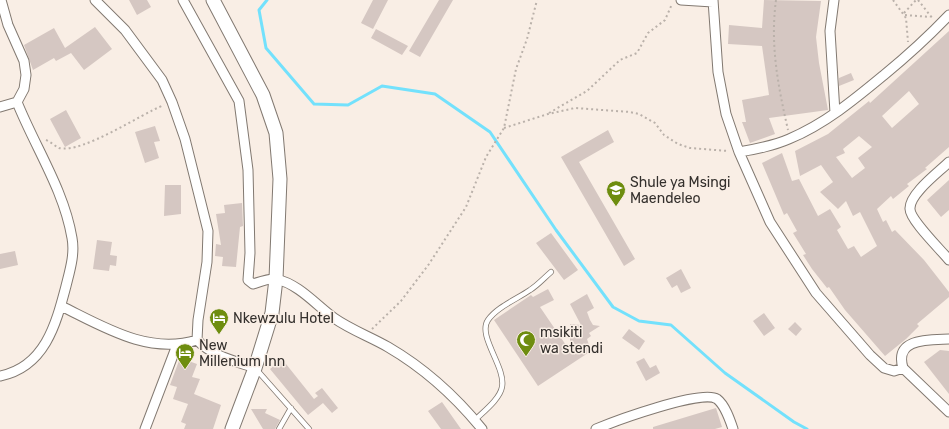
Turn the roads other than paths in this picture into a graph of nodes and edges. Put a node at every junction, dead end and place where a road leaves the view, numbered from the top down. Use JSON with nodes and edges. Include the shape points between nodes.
{"nodes":[{"id":1,"x":0,"y":0,"type":"edge"},
{"id":2,"x":95,"y":0,"type":"edge"},
{"id":3,"x":183,"y":0,"type":"edge"},
{"id":4,"x":213,"y":0,"type":"edge"},
{"id":5,"x":681,"y":0,"type":"edge"},
{"id":6,"x":834,"y":0,"type":"edge"},
{"id":7,"x":713,"y":1,"type":"edge"},
{"id":8,"x":949,"y":15,"type":"edge"},
{"id":9,"x":17,"y":102,"type":"junction"},
{"id":10,"x":0,"y":107,"type":"edge"},
{"id":11,"x":835,"y":113,"type":"junction"},
{"id":12,"x":739,"y":152,"type":"junction"},
{"id":13,"x":949,"y":162,"type":"edge"},
{"id":14,"x":949,"y":260,"type":"edge"},
{"id":15,"x":551,"y":272,"type":"dead end"},
{"id":16,"x":276,"y":279,"type":"junction"},
{"id":17,"x":61,"y":306,"type":"junction"},
{"id":18,"x":949,"y":339,"type":"edge"},
{"id":19,"x":197,"y":340,"type":"junction"},
{"id":20,"x":176,"y":345,"type":"junction"},
{"id":21,"x":255,"y":368,"type":"junction"},
{"id":22,"x":903,"y":368,"type":"junction"},
{"id":23,"x":0,"y":376,"type":"edge"},
{"id":24,"x":291,"y":408,"type":"junction"},
{"id":25,"x":949,"y":412,"type":"edge"},
{"id":26,"x":475,"y":420,"type":"junction"},
{"id":27,"x":145,"y":429,"type":"edge"},
{"id":28,"x":232,"y":429,"type":"edge"},
{"id":29,"x":279,"y":429,"type":"edge"},
{"id":30,"x":308,"y":429,"type":"edge"},
{"id":31,"x":482,"y":429,"type":"edge"},
{"id":32,"x":596,"y":429,"type":"edge"},
{"id":33,"x":733,"y":429,"type":"edge"}],
"edges":[{"from":1,"to":9,"type":"street","via":[[24,61],[24,89]]},
{"from":2,"to":19,"type":"street","via":[[125,30],[162,80],[192,161],[208,231],[207,262]]},
{"from":3,"to":16,"type":"street","via":[[239,102],[248,170],[248,280],[253,284]]},
{"from":4,"to":16,"type":"main road","via":[[263,95],[276,133],[280,179]]},
{"from":5,"to":7,"type":"street"},
{"from":6,"to":11,"type":"street","via":[[830,31]]},
{"from":7,"to":12,"type":"street","via":[[721,94]]},
{"from":8,"to":11,"type":"street","via":[[909,55],[861,96]]},
{"from":9,"to":10,"type":"street"},
{"from":9,"to":17,"type":"street","via":[[58,192],[72,237],[74,250]]},
{"from":11,"to":12,"type":"street","via":[[789,139]]},
{"from":12,"to":22,"type":"street","via":[[770,222],[816,293],[884,368],[894,371]]},
{"from":13,"to":14,"type":"street","via":[[913,198],[910,209],[913,218]]},
{"from":15,"to":26,"type":"lane","via":[[487,321],[486,339],[496,357],[502,388]]},
{"from":16,"to":21,"type":"main road","via":[[272,313]]},
{"from":16,"to":26,"type":"street","via":[[301,292],[336,319],[390,348],[432,378]]},
{"from":17,"to":20,"type":"street","via":[[135,341]]},
{"from":17,"to":23,"type":"street","via":[[54,330],[40,352],[12,373]]},
{"from":18,"to":22,"type":"street","via":[[912,343],[903,351],[900,358]]},
{"from":19,"to":20,"type":"street"},
{"from":19,"to":21,"type":"street","via":[[205,348],[227,359]]},
{"from":20,"to":27,"type":"street"},
{"from":21,"to":24,"type":"lane"},
{"from":21,"to":28,"type":"main road"},
{"from":22,"to":25,"type":"street"},
{"from":24,"to":29,"type":"lane"},
{"from":24,"to":30,"type":"lane"},
{"from":26,"to":31,"type":"street"},
{"from":32,"to":33,"type":"street","via":[[682,400],[708,397],[717,399],[723,406]]}]}
